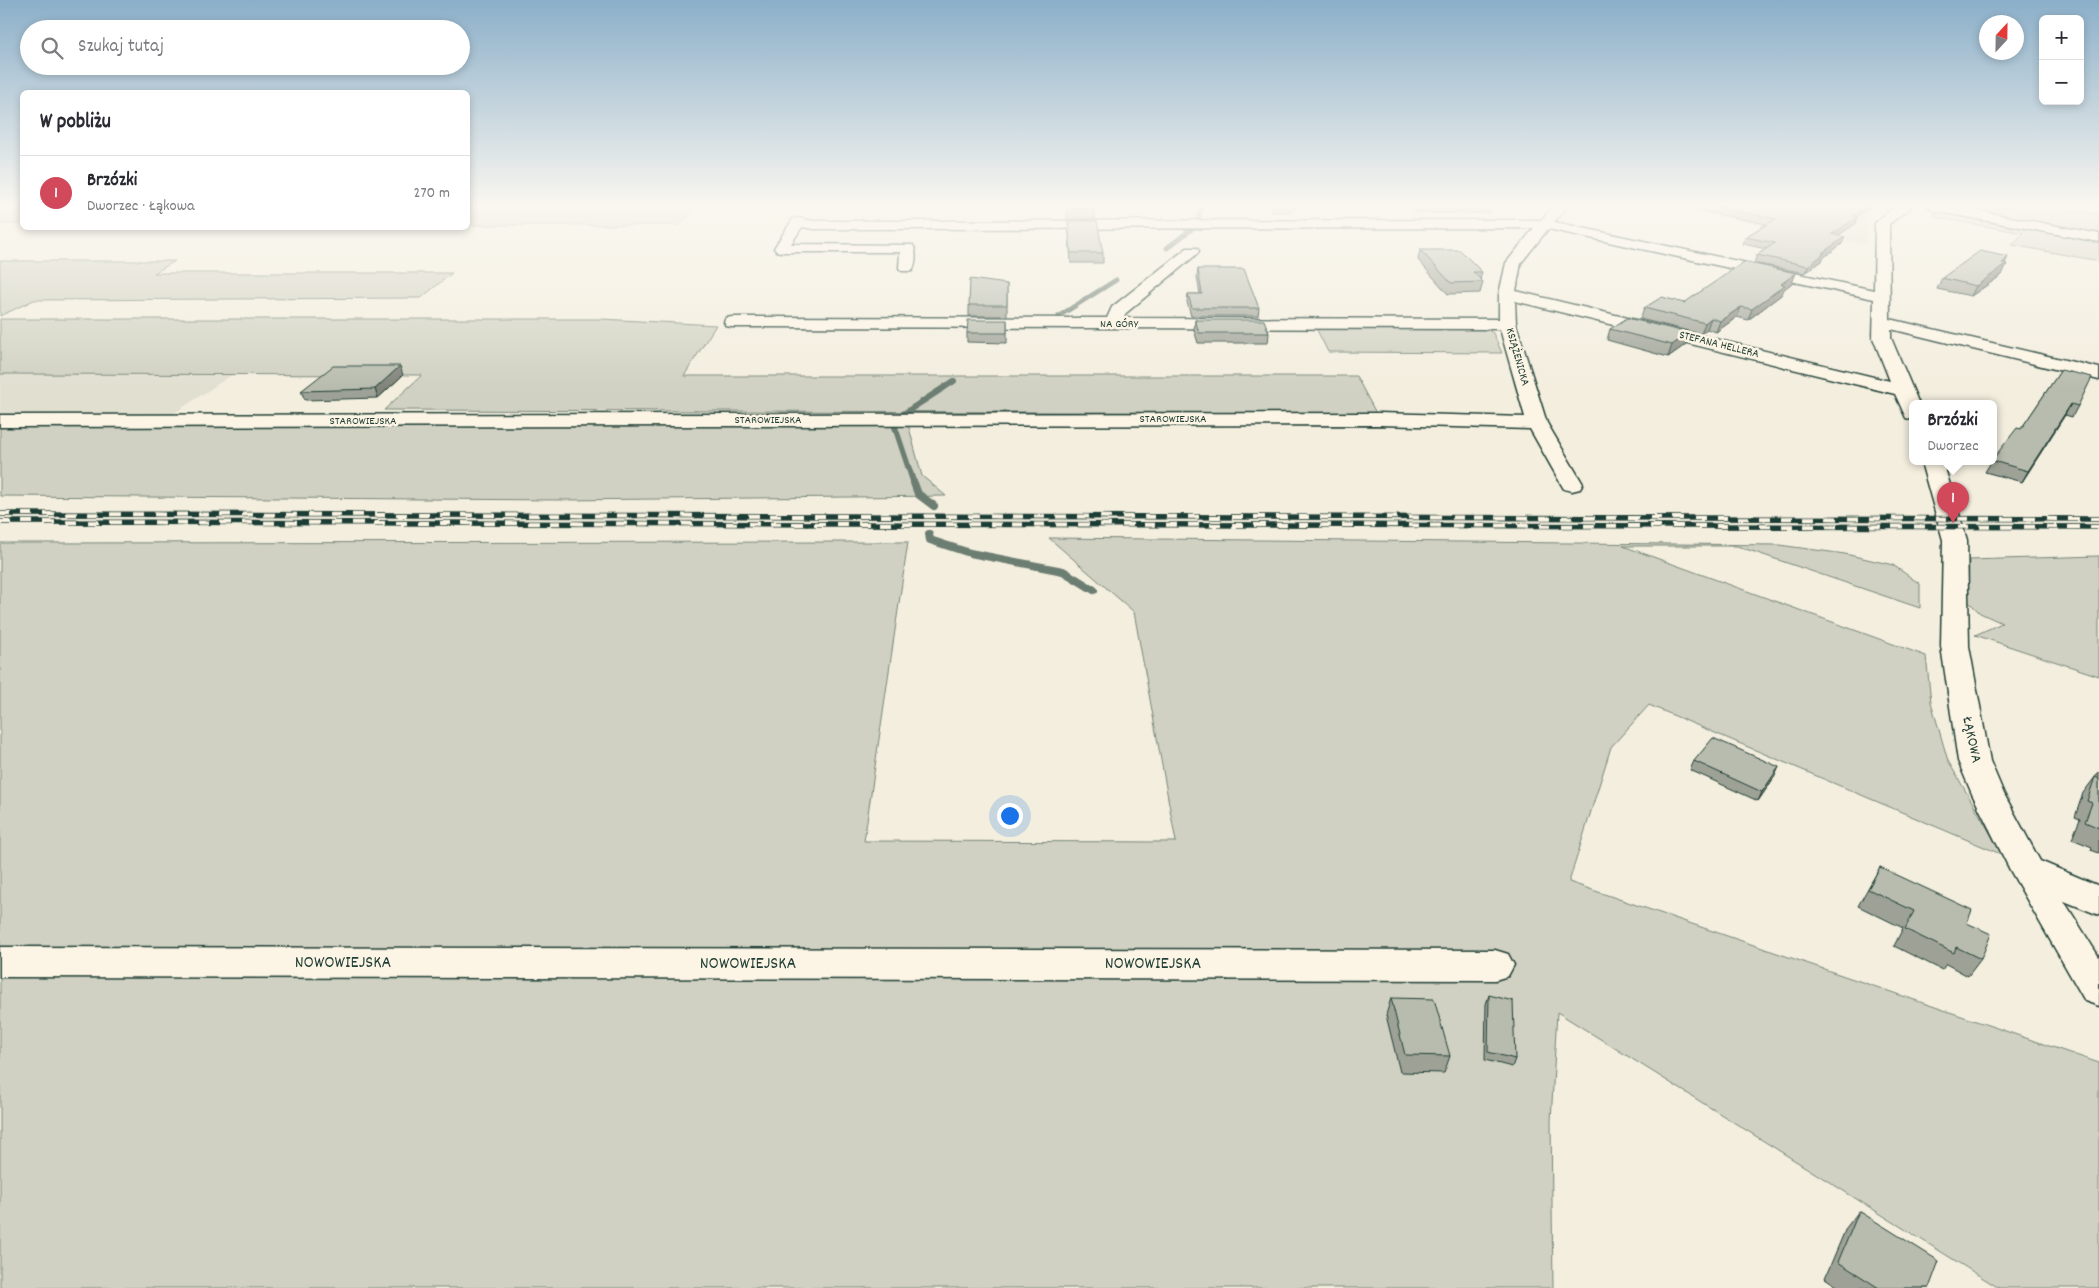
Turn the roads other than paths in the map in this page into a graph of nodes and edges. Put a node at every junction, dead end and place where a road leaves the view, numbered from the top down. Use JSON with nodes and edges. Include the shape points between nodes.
{"nodes":[{"id":1,"x":1172,"y":267,"type":"edge"},
{"id":2,"x":1513,"y":267,"type":"edge"},
{"id":3,"x":1747,"y":267,"type":"edge"},
{"id":4,"x":1882,"y":267,"type":"edge"},
{"id":5,"x":1507,"y":294,"type":"junction"},
{"id":6,"x":1882,"y":296,"type":"junction"},
{"id":7,"x":732,"y":322,"type":"dead end"},
{"id":8,"x":1882,"y":322,"type":"junction"},
{"id":9,"x":1114,"y":324,"type":"junction"},
{"id":10,"x":1507,"y":324,"type":"junction"},
{"id":11,"x":2099,"y":374,"type":"edge"},
{"id":12,"x":1902,"y":390,"type":"junction"},
{"id":13,"x":1909,"y":405,"type":"edge"},
{"id":14,"x":0,"y":421,"type":"edge"},
{"id":15,"x":1537,"y":423,"type":"junction"},
{"id":16,"x":1933,"y":465,"type":"edge"},
{"id":17,"x":1572,"y":484,"type":"dead end"},
{"id":18,"x":2027,"y":870,"type":"junction"},
{"id":19,"x":2099,"y":901,"type":"edge"},
{"id":20,"x":0,"y":962,"type":"edge"},
{"id":21,"x":1495,"y":965,"type":"dead end"},
{"id":22,"x":2099,"y":990,"type":"edge"}],
"edges":[{"from":1,"to":9,"type":"street","via":[[1118,311]]},
{"from":2,"to":5,"type":"street","name":"KSIĄŻENICKA"},
{"from":3,"to":6,"type":"street"},
{"from":4,"to":6,"type":"street"},
{"from":5,"to":10,"type":"street","name":"KSIĄŻENICKA"},
{"from":5,"to":12,"type":"street","name":"STEFANA HELLERA"},
{"from":6,"to":8,"type":"street"},
{"from":7,"to":9,"type":"street","name":"NA GÓRY"},
{"from":8,"to":11,"type":"street"},
{"from":8,"to":12,"type":"street","via":[[1882,338]]},
{"from":9,"to":10,"type":"street","name":"NA GÓRY"},
{"from":10,"to":15,"type":"street","name":"KSIĄŻENICKA"},
{"from":12,"to":13,"type":"street"},
{"from":14,"to":15,"type":"street","name":"STAROWIEJSKA","via":[[1379,419]]},
{"from":15,"to":17,"type":"street","name":"KSIĄŻENICKA"},
{"from":16,"to":18,"type":"street","name":"ŁĄKOWA","via":[[1955,540],[1955,646],[1974,761]]},
{"from":18,"to":19,"type":"street"},
{"from":18,"to":22,"type":"street","name":"ŁĄKOWA"},
{"from":20,"to":21,"type":"street","name":"NOWOWIEJSKA"}]}
